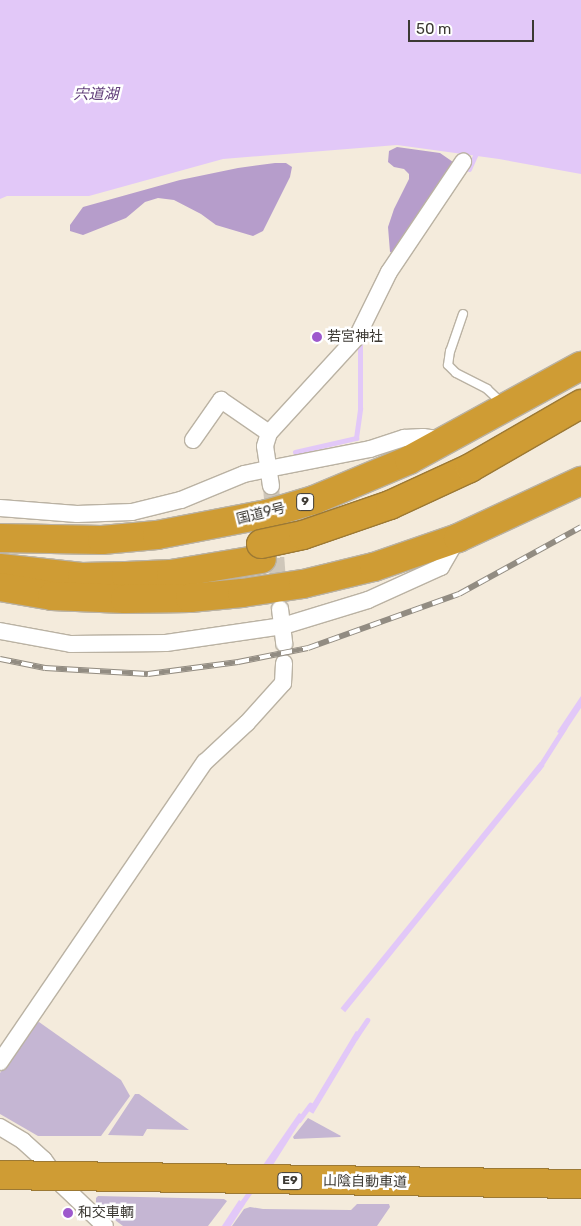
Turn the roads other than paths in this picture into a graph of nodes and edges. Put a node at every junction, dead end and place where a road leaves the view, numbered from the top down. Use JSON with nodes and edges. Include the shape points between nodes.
{"nodes":[{"id":1,"x":463,"y":162,"type":"dead end"},
{"id":2,"x":463,"y":314,"type":"dead end"},
{"id":3,"x":581,"y":366,"type":"edge"},
{"id":4,"x":581,"y":404,"type":"edge"},
{"id":5,"x":508,"y":407,"type":"junction"},
{"id":6,"x":581,"y":421,"type":"edge"},
{"id":7,"x":269,"y":434,"type":"junction"},
{"id":8,"x":193,"y":440,"type":"dead end"},
{"id":9,"x":448,"y":440,"type":"junction"},
{"id":10,"x":268,"y":469,"type":"junction"},
{"id":11,"x":581,"y":481,"type":"edge"},
{"id":12,"x":271,"y":486,"type":"tunnel mouth"},
{"id":13,"x":0,"y":508,"type":"edge"},
{"id":14,"x":0,"y":538,"type":"edge"},
{"id":15,"x":458,"y":538,"type":"junction"},
{"id":16,"x":262,"y":551,"type":"junction"},
{"id":17,"x":0,"y":554,"type":"edge"},
{"id":18,"x":0,"y":568,"type":"edge"},
{"id":19,"x":0,"y":587,"type":"edge"},
{"id":20,"x":280,"y":608,"type":"tunnel mouth"},
{"id":21,"x":283,"y":626,"type":"junction"},
{"id":22,"x":0,"y":631,"type":"edge"},
{"id":23,"x":284,"y":644,"type":"dead end"},
{"id":24,"x":284,"y":663,"type":"dead end"},
{"id":25,"x":0,"y":1062,"type":"edge"},
{"id":26,"x":0,"y":1127,"type":"edge"},
{"id":27,"x":0,"y":1175,"type":"edge"},
{"id":28,"x":581,"y":1184,"type":"edge"},
{"id":29,"x":0,"y":1188,"type":"edge"},
{"id":30,"x":581,"y":1196,"type":"edge"},
{"id":31,"x":105,"y":1226,"type":"edge"}],
"edges":[{"from":1,"to":7,"type":"street","via":[[389,272],[357,337]]},
{"from":2,"to":5,"type":"lane","via":[[448,365],[456,373],[487,389]]},
{"from":3,"to":5,"type":"highway","name":"国道9号","number":"9"},
{"from":4,"to":16,"type":"highway","bridge":true,"via":[[470,468],[390,505]]},
{"from":5,"to":9,"type":"highway","name":"国道9号","number":"9"},
{"from":6,"to":16,"type":"highway","via":[[477,480],[394,519],[306,549]]},
{"from":7,"to":8,"type":"street","via":[[221,400]]},
{"from":7,"to":10,"type":"street","via":[[265,446]]},
{"from":9,"to":10,"type":"street","via":[[404,438],[330,458]]},
{"from":9,"to":14,"type":"highway","name":"国道9号","number":"9","via":[[339,490],[233,522],[157,535],[102,540]]},
{"from":10,"to":12,"type":"street"},
{"from":10,"to":13,"type":"street","via":[[244,474],[181,500],[132,512],[77,514]]},
{"from":11,"to":15,"type":"highway"},
{"from":15,"to":19,"type":"highway","via":[[374,567],[303,584],[242,593],[125,599],[52,596]]},
{"from":15,"to":21,"type":"street","via":[[441,567],[368,600]]},
{"from":16,"to":17,"type":"highway","via":[[83,562]]},
{"from":16,"to":18,"type":"highway","via":[[171,574],[82,577]]},
{"from":20,"to":21,"type":"street"},
{"from":21,"to":22,"type":"street","via":[[166,643],[71,644]]},
{"from":21,"to":23,"type":"street"},
{"from":24,"to":25,"type":"street","via":[[284,683],[205,762]]},
{"from":26,"to":31,"type":"street","via":[[23,1141],[44,1160],[62,1185]]},
{"from":27,"to":28,"type":"highway","name":"山陰自動車道","number":"E9","bridge":true},
{"from":29,"to":30,"type":"highway","name":"山陰自動車道","number":"E9"}]}
